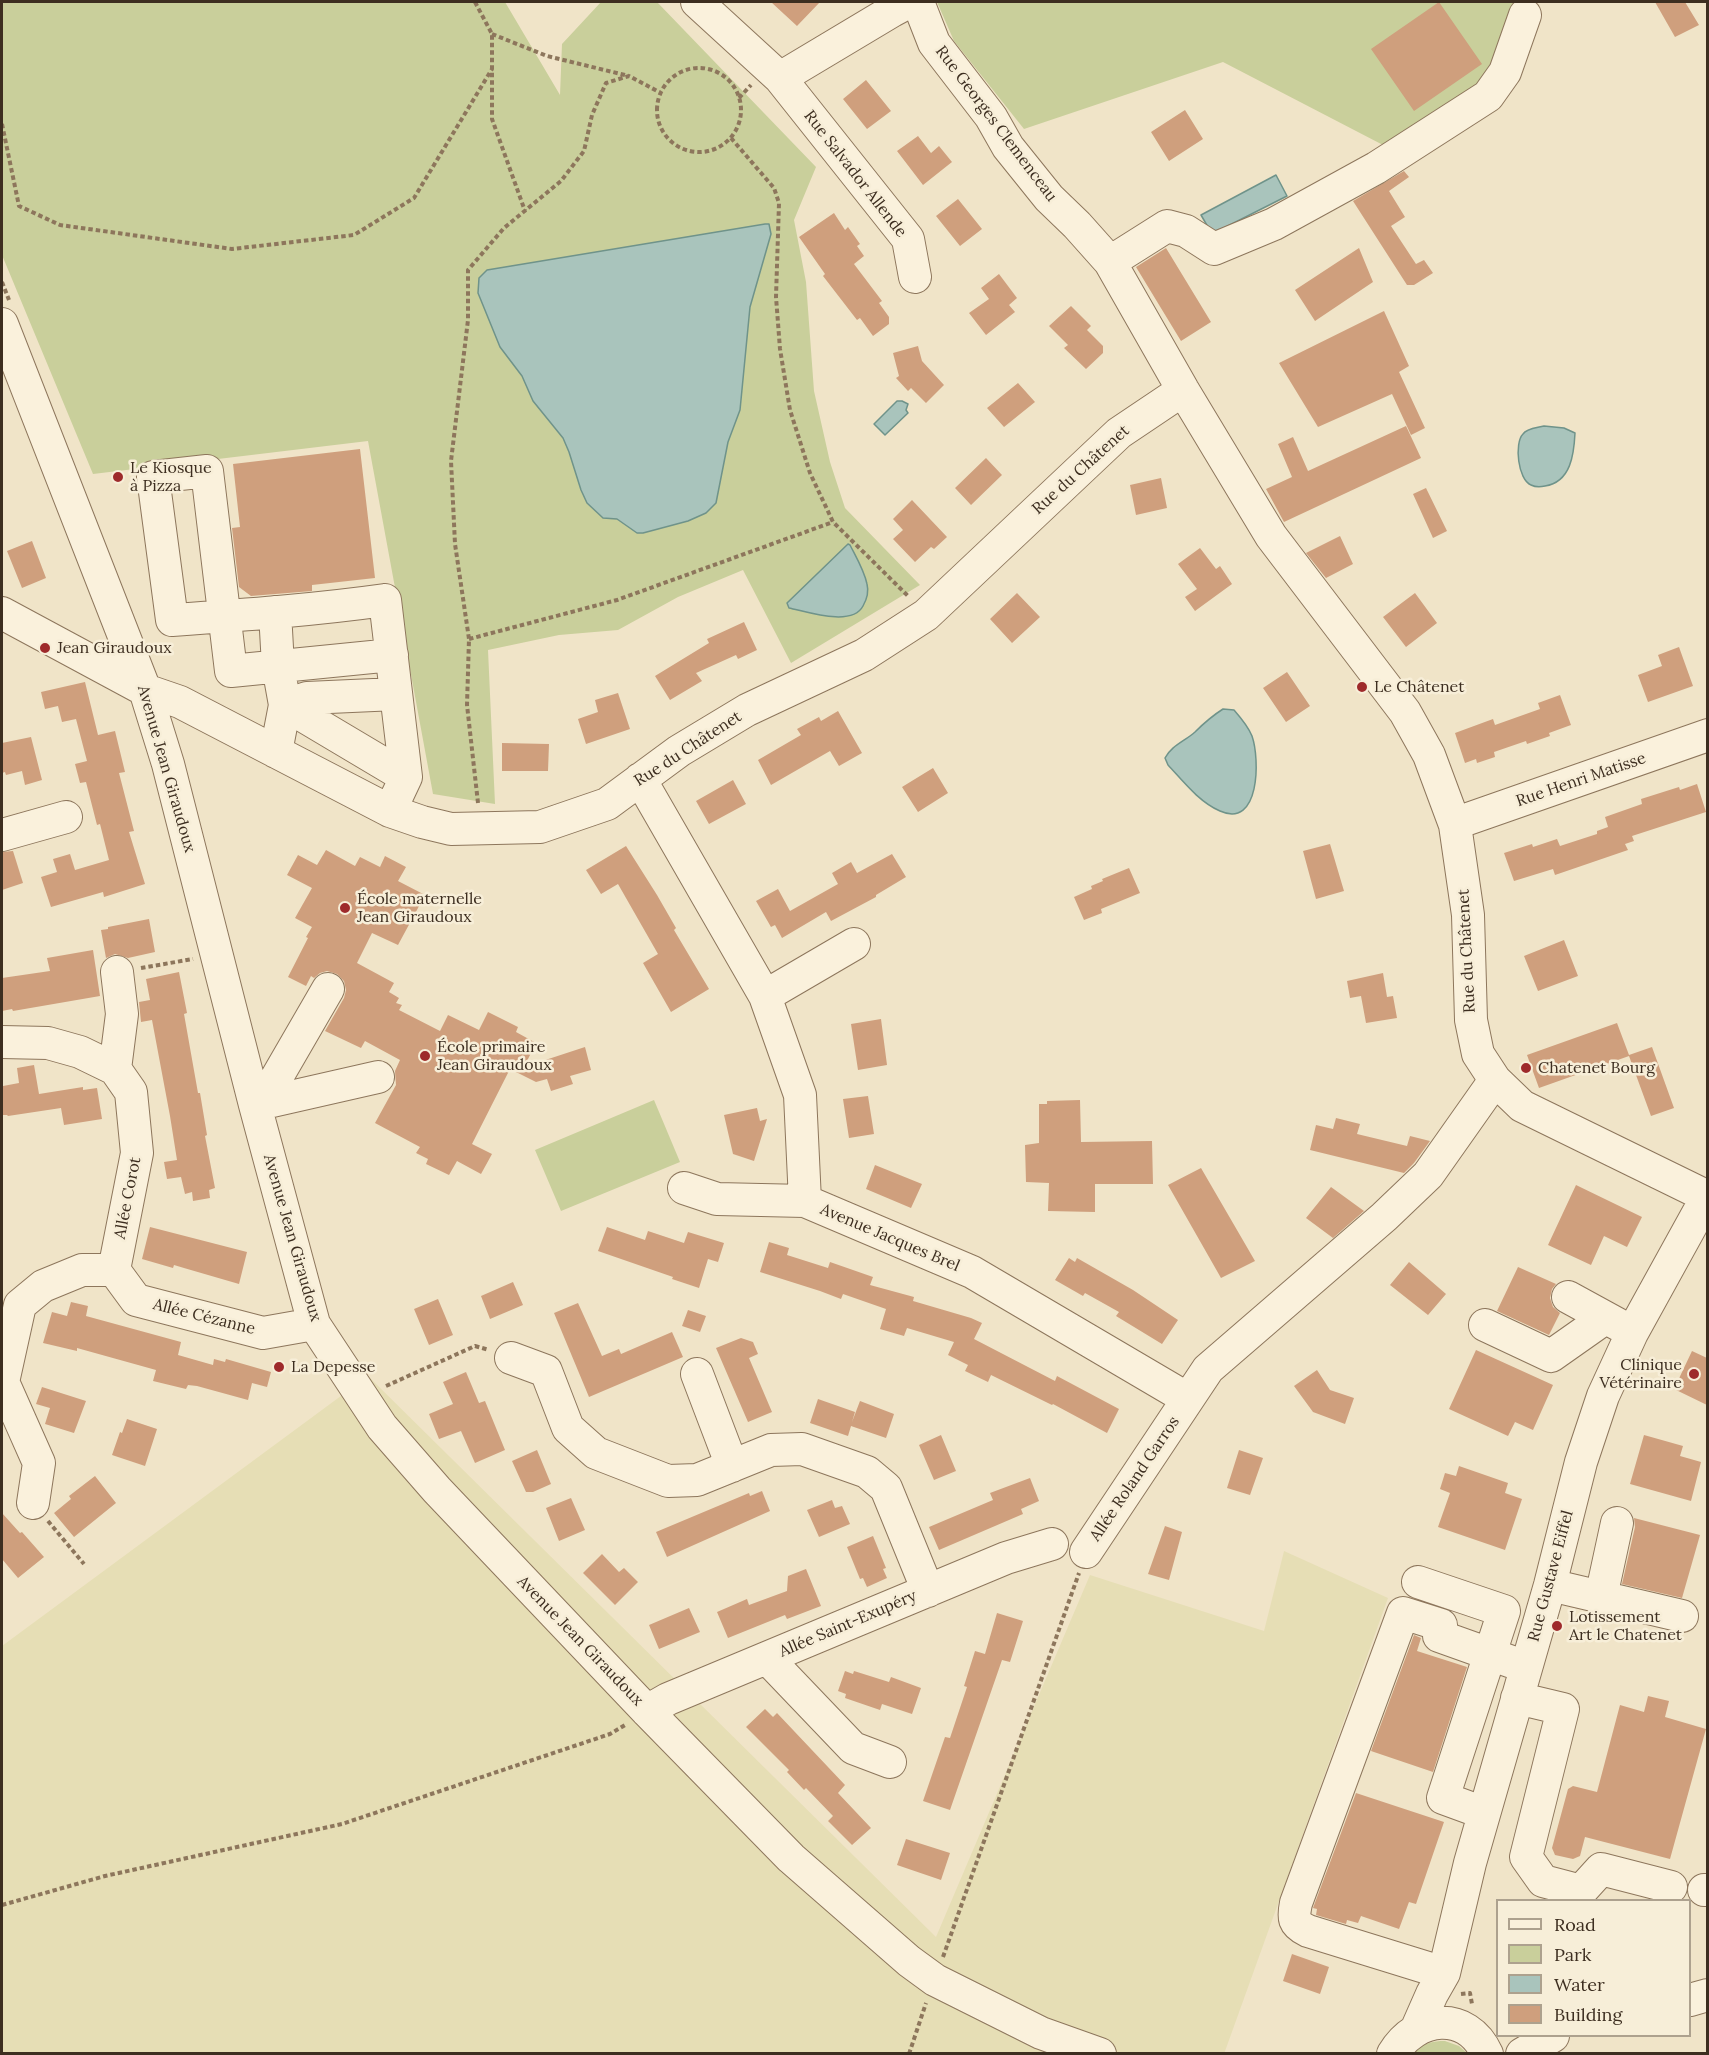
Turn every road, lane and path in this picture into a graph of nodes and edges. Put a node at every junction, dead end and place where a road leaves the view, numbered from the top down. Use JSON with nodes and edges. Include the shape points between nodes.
{"nodes":[{"id":1,"x":475,"y":2,"type":"edge"},
{"id":2,"x":697,"y":2,"type":"edge"},
{"id":3,"x":917,"y":2,"type":"edge"},
{"id":4,"x":1525,"y":15,"type":"dead end"},
{"id":5,"x":492,"y":34,"type":"junction"},
{"id":6,"x":492,"y":69,"type":"junction"},
{"id":7,"x":630,"y":76,"type":"junction"},
{"id":8,"x":780,"y":78,"type":"junction"},
{"id":9,"x":661,"y":93,"type":"junction"},
{"id":10,"x":2,"y":124,"type":"edge"},
{"id":11,"x":731,"y":138,"type":"junction"},
{"id":12,"x":525,"y":211,"type":"junction"},
{"id":13,"x":1110,"y":262,"type":"junction"},
{"id":14,"x":915,"y":277,"type":"dead end"},
{"id":15,"x":2,"y":282,"type":"edge"},
{"id":16,"x":6,"y":314,"type":"edge"},
{"id":17,"x":1183,"y":390,"type":"junction"},
{"id":18,"x":834,"y":522,"type":"junction"},
{"id":19,"x":275,"y":612,"type":"junction"},
{"id":20,"x":2,"y":613,"type":"edge"},
{"id":21,"x":926,"y":615,"type":"junction"},
{"id":22,"x":224,"y":616,"type":"junction"},
{"id":23,"x":468,"y":639,"type":"junction"},
{"id":24,"x":392,"y":655,"type":"junction"},
{"id":25,"x":278,"y":666,"type":"junction"},
{"id":26,"x":145,"y":690,"type":"junction"},
{"id":27,"x":396,"y":694,"type":"junction"},
{"id":28,"x":285,"y":705,"type":"junction"},
{"id":29,"x":1707,"y":735,"type":"edge"},
{"id":30,"x":276,"y":752,"type":"junction"},
{"id":31,"x":406,"y":777,"type":"junction"},
{"id":32,"x":640,"y":779,"type":"junction"},
{"id":33,"x":390,"y":811,"type":"junction"},
{"id":34,"x":66,"y":817,"type":"dead end"},
{"id":35,"x":1455,"y":825,"type":"junction"},
{"id":36,"x":481,"y":828,"type":"junction"},
{"id":37,"x":2,"y":835,"type":"edge"},
{"id":38,"x":854,"y":944,"type":"dead end"},
{"id":39,"x":217,"y":956,"type":"junction"},
{"id":40,"x":117,"y":972,"type":"joint"},
{"id":41,"x":328,"y":989,"type":"dead end"},
{"id":42,"x":765,"y":996,"type":"junction"},
{"id":43,"x":2,"y":1042,"type":"edge"},
{"id":44,"x":115,"y":1069,"type":"junction"},
{"id":45,"x":378,"y":1077,"type":"dead end"},
{"id":46,"x":1495,"y":1080,"type":"junction"},
{"id":47,"x":259,"y":1104,"type":"junction"},
{"id":48,"x":684,"y":1188,"type":"dead end"},
{"id":49,"x":1707,"y":1197,"type":"edge"},
{"id":50,"x":805,"y":1201,"type":"junction"},
{"id":51,"x":114,"y":1270,"type":"junction"},
{"id":52,"x":1568,"y":1297,"type":"dead end"},
{"id":53,"x":314,"y":1324,"type":"junction"},
{"id":54,"x":1485,"y":1325,"type":"dead end"},
{"id":55,"x":1619,"y":1325,"type":"junction"},
{"id":56,"x":511,"y":1358,"type":"joint"},
{"id":57,"x":697,"y":1374,"type":"dead end"},
{"id":58,"x":2,"y":1382,"type":"edge"},
{"id":59,"x":384,"y":1387,"type":"dead end"},
{"id":60,"x":1188,"y":1399,"type":"junction"},
{"id":61,"x":732,"y":1466,"type":"junction"},
{"id":62,"x":33,"y":1503,"type":"joint"},
{"id":63,"x":1617,"y":1523,"type":"dead end"},
{"id":64,"x":1052,"y":1544,"type":"dead end"},
{"id":65,"x":1086,"y":1552,"type":"joint"},
{"id":66,"x":84,"y":1564,"type":"dead end"},
{"id":67,"x":1418,"y":1582,"type":"dead end"},
{"id":68,"x":1550,"y":1585,"type":"junction"},
{"id":69,"x":928,"y":1591,"type":"junction"},
{"id":70,"x":1601,"y":1597,"type":"junction"},
{"id":71,"x":1682,"y":1616,"type":"dead end"},
{"id":72,"x":1491,"y":1655,"type":"junction"},
{"id":73,"x":767,"y":1658,"type":"junction"},
{"id":74,"x":1526,"y":1667,"type":"junction"},
{"id":75,"x":1518,"y":1698,"type":"junction"},
{"id":76,"x":647,"y":1711,"type":"junction"},
{"id":77,"x":890,"y":1762,"type":"dead end"},
{"id":78,"x":1484,"y":1813,"type":"junction"},
{"id":79,"x":1671,"y":1887,"type":"dead end"},
{"id":80,"x":2,"y":1905,"type":"edge"},
{"id":81,"x":1444,"y":1974,"type":"junction"},
{"id":82,"x":933,"y":1995,"type":"junction"},
{"id":83,"x":1707,"y":1995,"type":"edge"},
{"id":84,"x":1691,"y":1999,"type":"edge"},
{"id":85,"x":1417,"y":2028,"type":"junction"},
{"id":86,"x":1551,"y":2037,"type":"edge"},
{"id":87,"x":1483,"y":2039,"type":"edge"},
{"id":88,"x":909,"y":2054,"type":"edge"},
{"id":89,"x":1100,"y":2054,"type":"edge"},
{"id":90,"x":1393,"y":2054,"type":"edge"},
{"id":91,"x":1521,"y":2054,"type":"edge"}],
"edges":[{"from":1,"to":5,"type":"path"},
{"from":2,"to":8,"type":"street","name":"Rue Salvador Allende"},
{"from":3,"to":8,"type":"street","via":[[892,11]]},
{"from":3,"to":13,"type":"street","name":"Rue Georges Clemenceau","via":[[934,43],[991,117],[1008,147],[1049,198]]},
{"from":4,"to":13,"type":"street","via":[[1505,72],[1488,96],[1376,168],[1274,224],[1214,249],[1186,231],[1167,226]]},
{"from":5,"to":6,"type":"path"},
{"from":5,"to":7,"type":"path","via":[[547,56]]},
{"from":6,"to":10,"type":"path","via":[[414,198],[354,235],[232,249],[60,225],[19,206]]},
{"from":6,"to":12,"type":"path","via":[[492,119]]},
{"from":7,"to":9,"type":"path"},
{"from":7,"to":12,"type":"path","via":[[606,83],[592,115],[584,151],[561,182]]},
{"from":8,"to":14,"type":"street","name":"Rue Salvador Allende","via":[[908,239]]},
{"from":9,"to":11,"type":"path","via":[[658,112],[663,131],[671,141],[695,152],[721,146]]},
{"from":9,"to":11,"type":"path","via":[[681,72],[710,70],[723,75],[733,85],[741,105],[738,126]]},
{"from":11,"to":18,"type":"path","via":[[774,188],[779,203],[776,297],[790,410],[810,473]]},
{"from":12,"to":23,"type":"path","via":[[504,228],[468,270],[468,320],[451,461],[455,544]]},
{"from":13,"to":17,"type":"street","name":"Rue Georges Clemenceau"},
{"from":15,"to":16,"type":"path"},
{"from":16,"to":26,"type":"street","name":"Avenue Jean Giraudoux"},
{"from":17,"to":21,"type":"street","name":"Rue du Châtenet","via":[[1119,433]]},
{"from":17,"to":35,"type":"street","name":"Rue du Châtenet","via":[[1271,536],[1406,712],[1429,755]]},
{"from":18,"to":21,"type":"path"},
{"from":18,"to":23,"type":"path","via":[[617,600]]},
{"from":19,"to":22,"type":"street"},
{"from":19,"to":24,"type":"street","via":[[385,600]]},
{"from":19,"to":25,"type":"street"},
{"from":20,"to":26,"type":"street","name":"Rue du Châtenet"},
{"from":21,"to":32,"type":"street","name":"Rue du Châtenet","via":[[864,654],[747,710]]},
{"from":22,"to":22,"type":"street","via":[[172,620],[153,477],[207,471]]},
{"from":22,"to":25,"type":"street","via":[[231,671]]},
{"from":23,"to":36,"type":"path","via":[[467,705]]},
{"from":24,"to":25,"type":"street"},
{"from":24,"to":27,"type":"street"},
{"from":25,"to":28,"type":"street"},
{"from":26,"to":30,"type":"street","name":"Rue du Châtenet","via":[[180,702]]},
{"from":26,"to":39,"type":"street","name":"Avenue Jean Giraudoux"},
{"from":27,"to":28,"type":"street","via":[[307,698]]},
{"from":27,"to":31,"type":"street"},
{"from":28,"to":30,"type":"street"},
{"from":28,"to":31,"type":"street"},
{"from":29,"to":35,"type":"street","name":"Rue Henri Matisse"},
{"from":30,"to":33,"type":"street","name":"Rue du Châtenet"},
{"from":31,"to":33,"type":"street"},
{"from":32,"to":36,"type":"street","name":"Rue du Châtenet","via":[[607,804],[540,827]]},
{"from":32,"to":42,"type":"street","name":"Avenue Jacques Brel"},
{"from":33,"to":36,"type":"street","name":"Rue du Châtenet","via":[[451,829]]},
{"from":34,"to":37,"type":"street"},
{"from":35,"to":46,"type":"street","name":"Rue du Châtenet","via":[[1468,915],[1471,1020],[1478,1054]]},
{"from":38,"to":42,"type":"street"},
{"from":39,"to":40,"type":"path"},
{"from":39,"to":47,"type":"street","name":"Avenue Jean Giraudoux"},
{"from":40,"to":44,"type":"street","via":[[122,1014]]},
{"from":41,"to":47,"type":"street"},
{"from":42,"to":50,"type":"street","name":"Avenue Jacques Brel","via":[[800,1095]]},
{"from":43,"to":44,"type":"street","via":[[48,1043],[80,1052]]},
{"from":44,"to":51,"type":"street","name":"Allée Corot","via":[[131,1092],[137,1153]]},
{"from":45,"to":47,"type":"street"},
{"from":46,"to":49,"type":"street","name":"Rue du Châtenet","via":[[1522,1106]]},
{"from":46,"to":60,"type":"street","name":"Allée Roland Garros","via":[[1428,1175],[1208,1369]]},
{"from":47,"to":53,"type":"street","name":"Avenue Jean Giraudoux"},
{"from":48,"to":50,"type":"street","via":[[717,1199]]},
{"from":49,"to":55,"type":"street","name":"Rue Gustave Eiffel"},
{"from":50,"to":60,"type":"street","name":"Avenue Jacques Brel","via":[[972,1272]]},
{"from":51,"to":53,"type":"street","name":"Allée Cézanne","via":[[136,1300],[263,1333]]},
{"from":51,"to":58,"type":"street","via":[[82,1270],[43,1286],[20,1305]]},
{"from":52,"to":55,"type":"street"},
{"from":53,"to":76,"type":"street","name":"Avenue Jean Giraudoux","via":[[382,1427]]},
{"from":54,"to":55,"type":"street","via":[[1551,1356]]},
{"from":55,"to":68,"type":"street","name":"Rue Gustave Eiffel"},
{"from":56,"to":59,"type":"path","via":[[475,1346]]},
{"from":56,"to":61,"type":"street","via":[[546,1371],[568,1428],[596,1453],[668,1481],[697,1480]]},
{"from":57,"to":61,"type":"street"},
{"from":58,"to":62,"type":"street","via":[[39,1463]]},
{"from":60,"to":65,"type":"street","name":"Allée Roland Garros"},
{"from":61,"to":69,"type":"street","via":[[771,1450],[802,1449],[867,1472],[886,1488]]},
{"from":62,"to":66,"type":"path"},
{"from":63,"to":70,"type":"street"},
{"from":64,"to":69,"type":"street","name":"Allée Saint-Exupéry","via":[[1006,1558]]},
{"from":65,"to":82,"type":"path","name":"Allée Roland Garros"},
{"from":67,"to":72,"type":"street","via":[[1504,1611]]},
{"from":68,"to":70,"type":"street"},
{"from":68,"to":74,"type":"street","name":"Rue Gustave Eiffel"},
{"from":69,"to":73,"type":"street","name":"Allée Saint-Exupéry"},
{"from":70,"to":71,"type":"street"},
{"from":72,"to":74,"type":"street"},
{"from":72,"to":78,"type":"street","via":[[1443,1797]]},
{"from":72,"to":81,"type":"street","via":[[1438,1636],[1441,1626],[1403,1613],[1294,1914],[1299,1927],[1308,1931]]},
{"from":73,"to":76,"type":"street","name":"Allée Saint-Exupéry"},
{"from":73,"to":77,"type":"street","via":[[853,1748]]},
{"from":74,"to":75,"type":"street","name":"Rue Gustave Eiffel"},
{"from":75,"to":78,"type":"street","name":"Rue Gustave Eiffel"},
{"from":75,"to":79,"type":"street","via":[[1563,1709],[1526,1857],[1543,1881],[1581,1891],[1601,1869]]},
{"from":76,"to":80,"type":"path","via":[[610,1734],[342,1824],[105,1876]]},
{"from":76,"to":82,"type":"street","name":"Avenue Jean Giraudoux","via":[[791,1858],[909,1961]]},
{"from":78,"to":81,"type":"street","name":"Rue Gustave Eiffel"},
{"from":81,"to":85,"type":"street","name":"Rue Gustave Eiffel"},
{"from":81,"to":87,"type":"street"},
{"from":82,"to":88,"type":"path","name":"Allée Roland Garros"},
{"from":82,"to":89,"type":"street","name":"Avenue Jean Giraudoux"},
{"from":83,"to":84,"type":"street"},
{"from":85,"to":87,"type":"street","via":[[1437,2023],[1456,2025]]},
{"from":85,"to":90,"type":"street"},
{"from":86,"to":91,"type":"street"}]}
